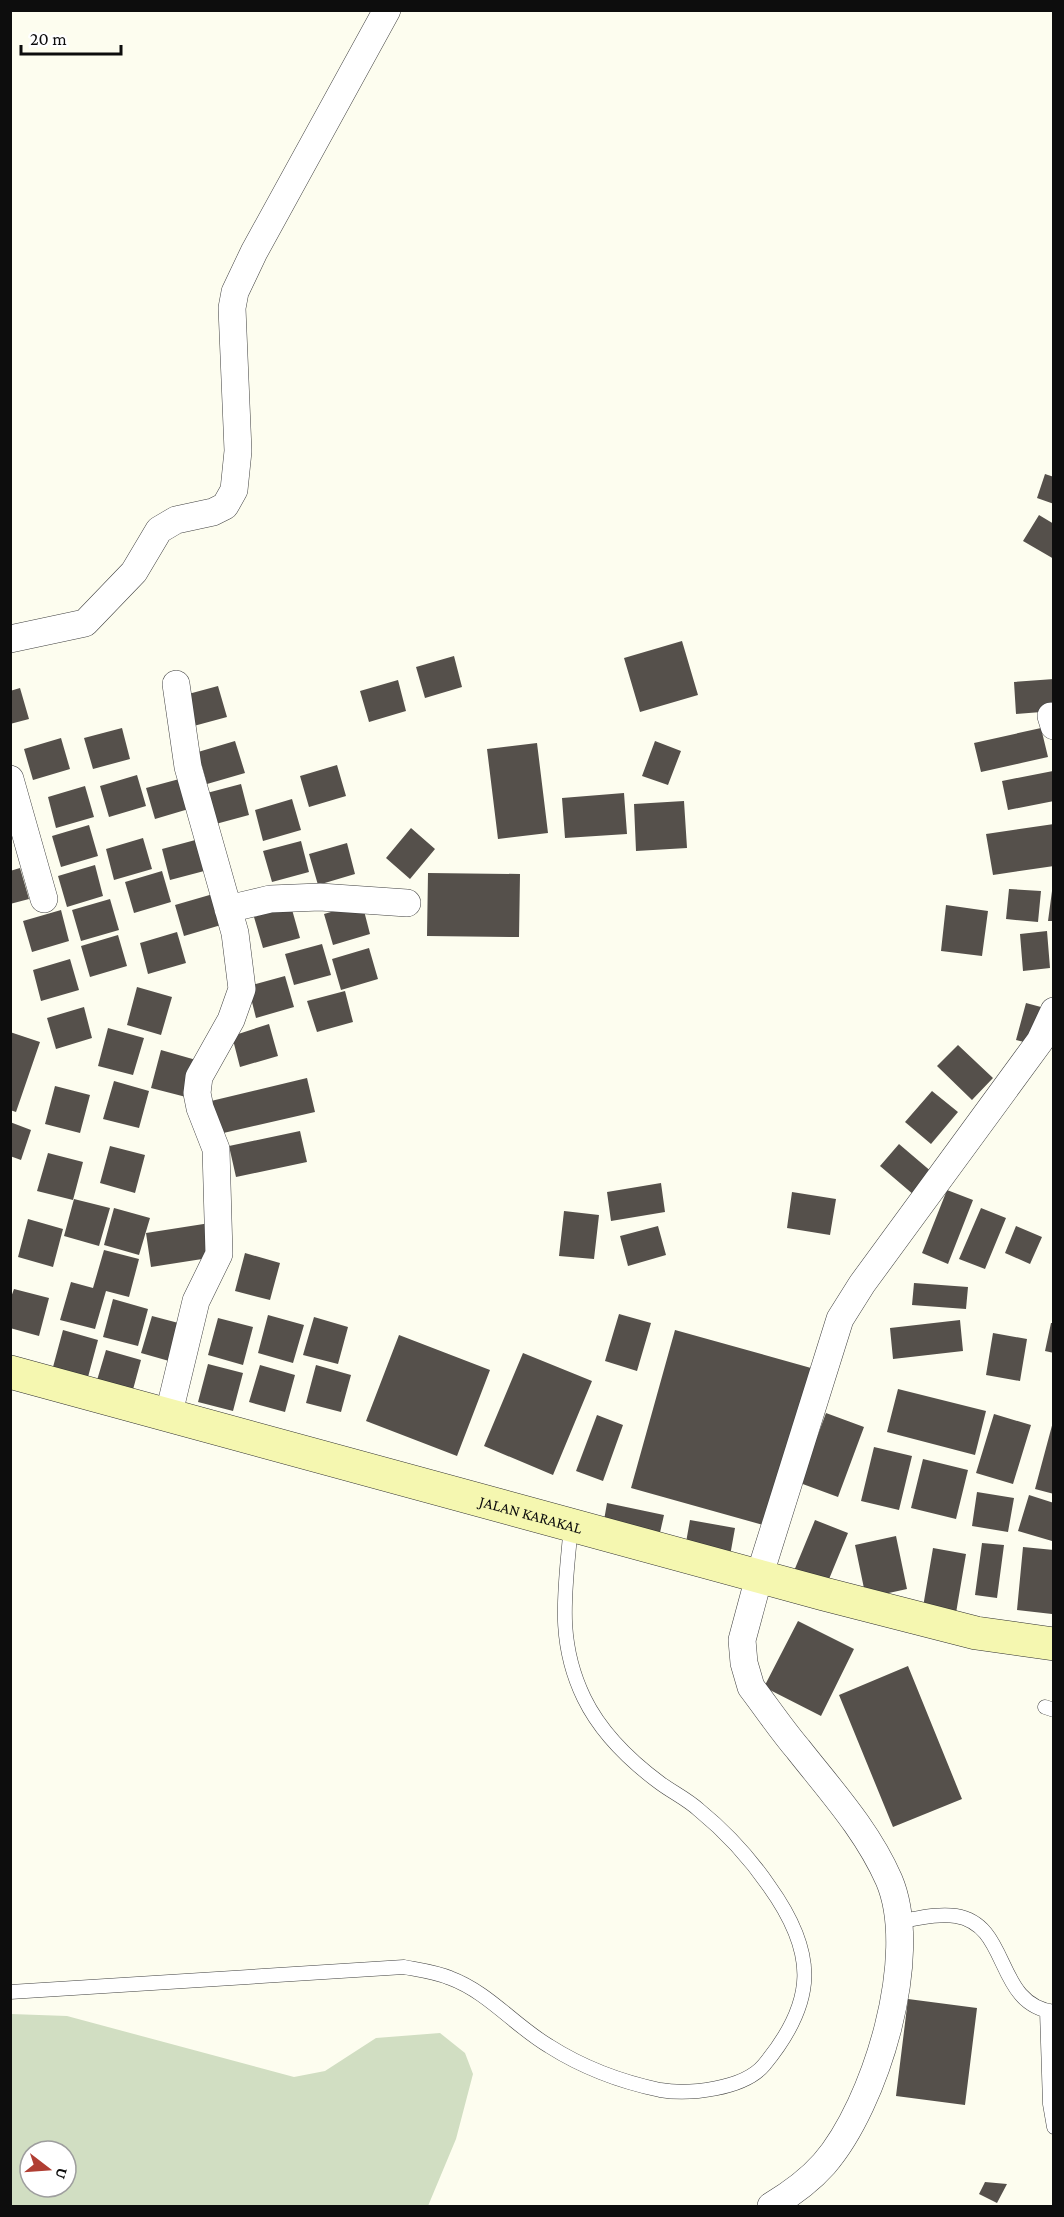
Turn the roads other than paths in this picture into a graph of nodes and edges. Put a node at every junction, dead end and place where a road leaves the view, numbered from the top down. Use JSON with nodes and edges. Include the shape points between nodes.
{"nodes":[{"id":1,"x":387,"y":10,"type":"edge"},
{"id":2,"x":10,"y":639,"type":"edge"},
{"id":3,"x":176,"y":684,"type":"dead end"},
{"id":4,"x":10,"y":779,"type":"edge"},
{"id":5,"x":44,"y":899,"type":"dead end"},
{"id":6,"x":407,"y":903,"type":"dead end"},
{"id":7,"x":228,"y":909,"type":"junction"},
{"id":8,"x":1053,"y":1011,"type":"edge"},
{"id":9,"x":10,"y":1372,"type":"edge"},
{"id":10,"x":168,"y":1417,"type":"junction"},
{"id":11,"x":571,"y":1524,"type":"junction"},
{"id":12,"x":759,"y":1577,"type":"junction"},
{"id":13,"x":1053,"y":1644,"type":"edge"},
{"id":14,"x":896,"y":1922,"type":"junction"},
{"id":15,"x":10,"y":1992,"type":"edge"},
{"id":16,"x":1050,"y":2012,"type":"edge"},
{"id":17,"x":1053,"y":2127,"type":"edge"},
{"id":18,"x":771,"y":2206,"type":"edge"}],
"edges":[{"from":1,"to":2,"type":"street","via":[[254,252],[236,292],[232,308],[238,451],[231,497],[225,506],[213,512],[176,520],[159,530],[134,572],[85,624]]},
{"from":3,"to":7,"type":"street","via":[[188,767]]},
{"from":4,"to":5,"type":"street"},
{"from":6,"to":7,"type":"street","via":[[270,899]]},
{"from":7,"to":10,"type":"street","via":[[235,933],[241,998],[199,1077],[196,1093],[216,1149],[219,1254],[196,1301]]},
{"from":8,"to":12,"type":"street","via":[[1040,1041],[840,1318]]},
{"from":9,"to":10,"type":"main road","name":"JALAN KARAKAL"},
{"from":10,"to":11,"type":"main road","name":"JALAN KARAKAL"},
{"from":11,"to":12,"type":"main road","name":"JALAN KARAKAL"},
{"from":11,"to":15,"type":"lane","via":[[562,1614],[572,1666],[601,1730],[631,1759],[697,1808],[751,1860],[792,1920],[801,1943],[805,1969],[801,2000],[777,2049],[759,2072],[726,2086],[661,2090],[570,2059],[478,1992],[451,1978],[404,1968]]},
{"from":12,"to":13,"type":"main road","name":"JALAN KARAKAL","via":[[976,1633]]},
{"from":12,"to":14,"type":"street","via":[[742,1640],[751,1687],[853,1817],[889,1881]]},
{"from":14,"to":16,"type":"lane","via":[[945,1915],[973,1922],[989,1937],[1021,1998]]},
{"from":14,"to":18,"type":"street","via":[[899,1950],[893,2009],[866,2092],[825,2163],[799,2189]]},
{"from":16,"to":17,"type":"lane"}]}
